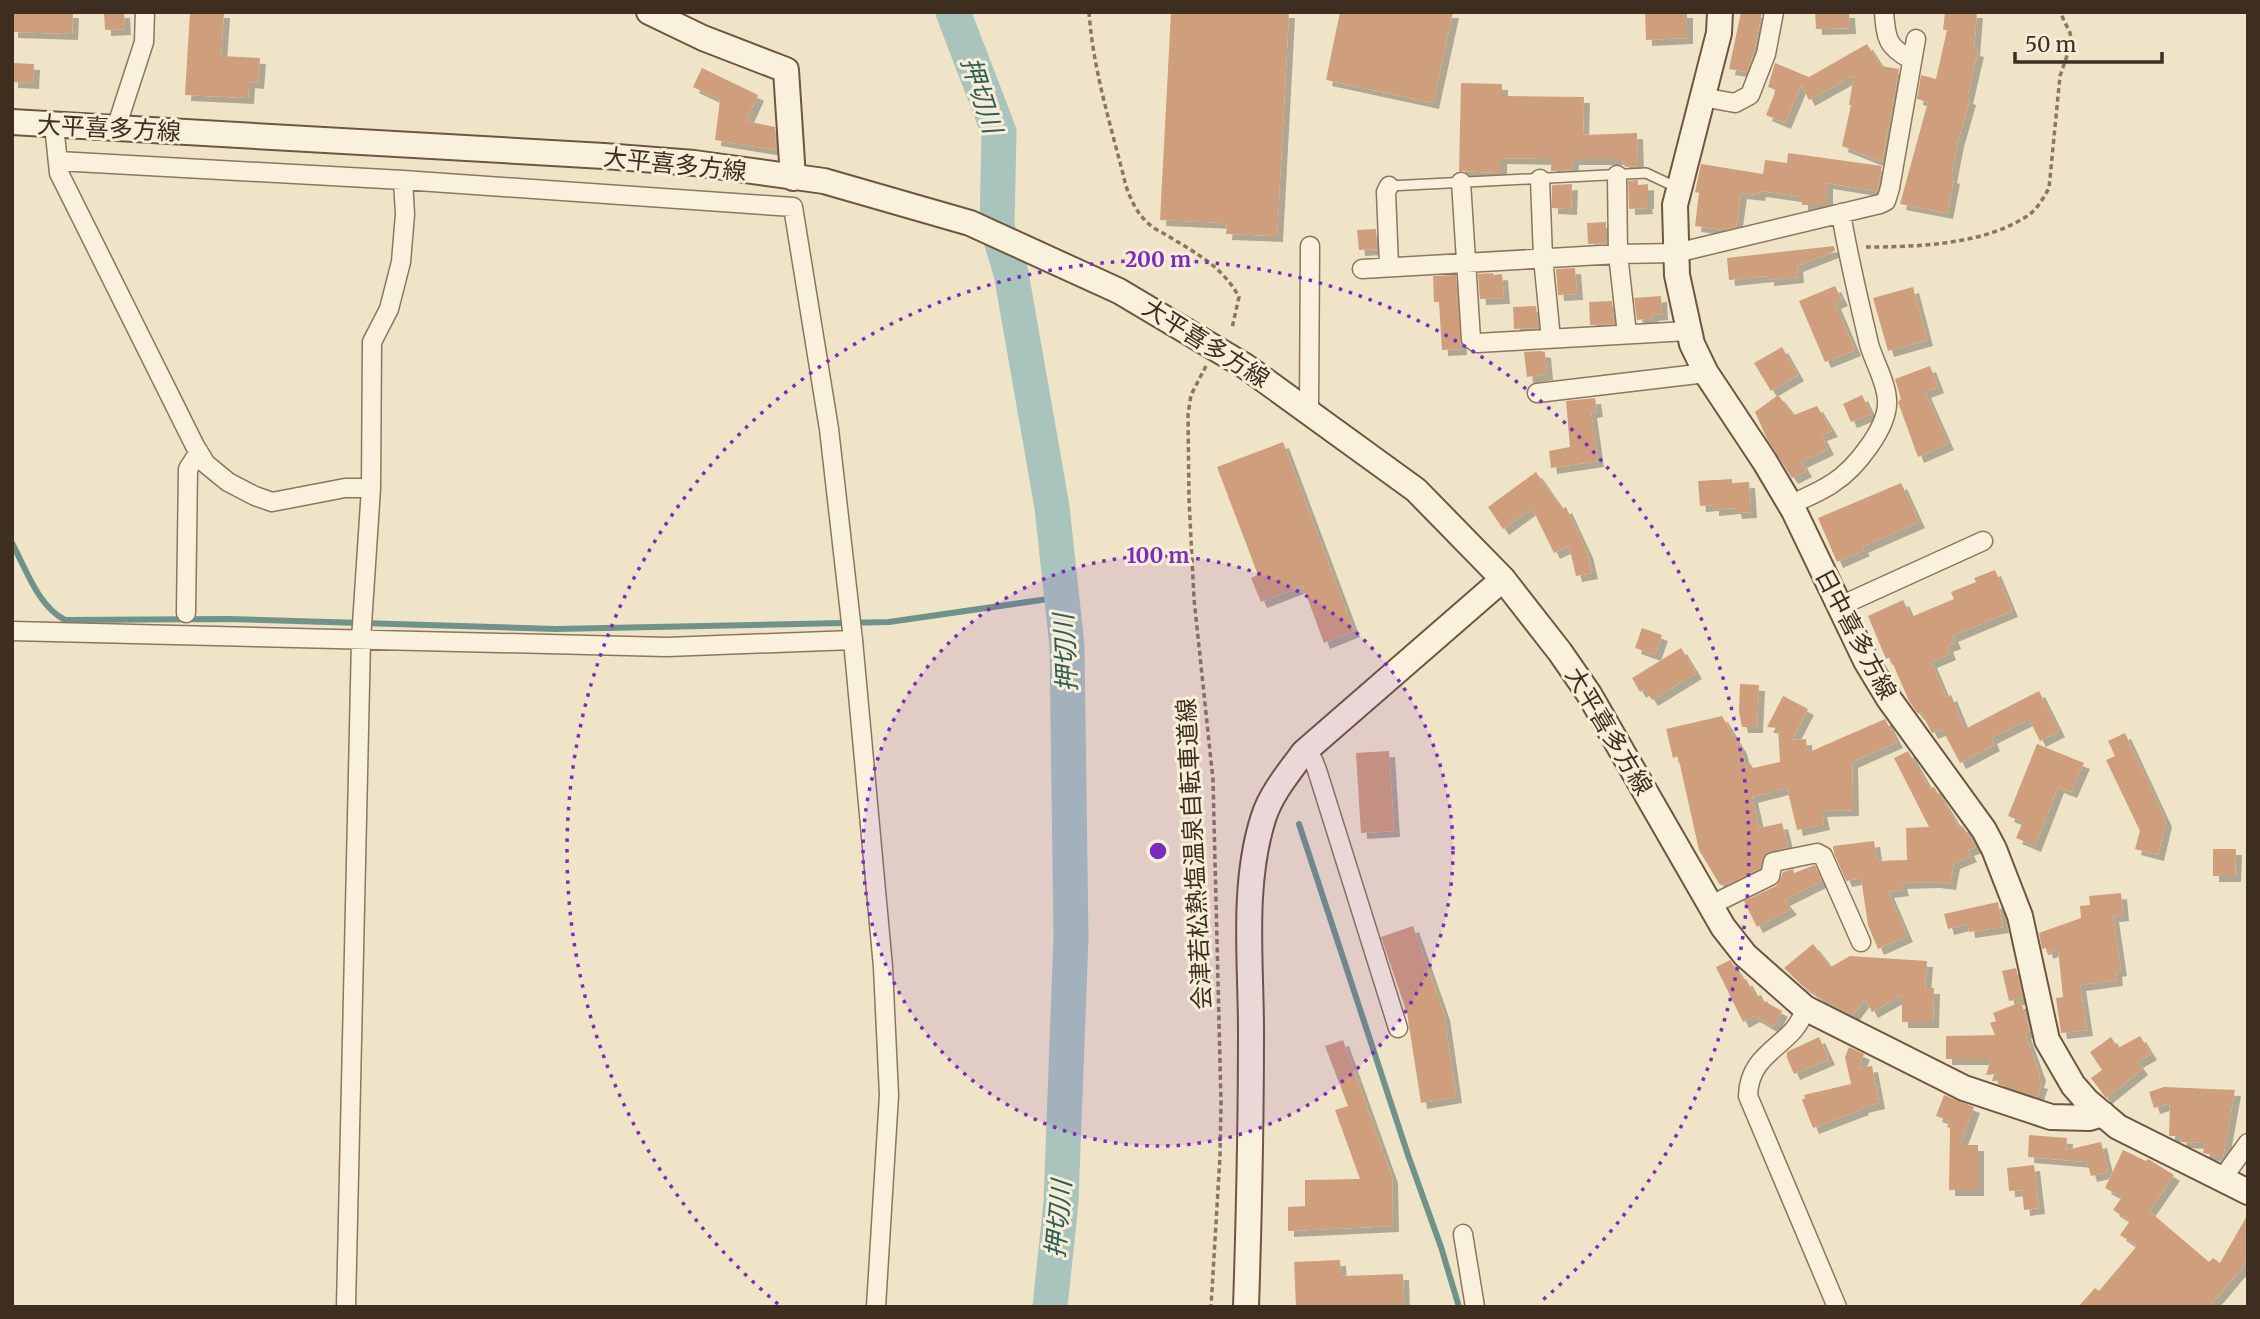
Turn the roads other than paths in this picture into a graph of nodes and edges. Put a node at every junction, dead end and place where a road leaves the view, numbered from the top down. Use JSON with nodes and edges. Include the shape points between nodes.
{"nodes":[{"id":1,"x":145,"y":12,"type":"edge"},
{"id":2,"x":1720,"y":12,"type":"edge"},
{"id":3,"x":1774,"y":12,"type":"edge"},
{"id":4,"x":1884,"y":12,"type":"edge"},
{"id":5,"x":653,"y":13,"type":"edge"},
{"id":6,"x":1916,"y":39,"type":"dead end"},
{"id":7,"x":1912,"y":60,"type":"junction"},
{"id":8,"x":1702,"y":97,"type":"junction"},
{"id":9,"x":12,"y":122,"type":"edge"},
{"id":10,"x":54,"y":125,"type":"junction"},
{"id":11,"x":116,"y":128,"type":"junction"},
{"id":12,"x":58,"y":162,"type":"junction"},
{"id":13,"x":1616,"y":175,"type":"junction"},
{"id":14,"x":793,"y":178,"type":"junction"},
{"id":15,"x":1539,"y":179,"type":"junction"},
{"id":16,"x":403,"y":180,"type":"junction"},
{"id":17,"x":1461,"y":183,"type":"junction"},
{"id":18,"x":1389,"y":186,"type":"joint"},
{"id":19,"x":1679,"y":189,"type":"junction"},
{"id":20,"x":1841,"y":213,"type":"junction"},
{"id":21,"x":1310,"y":246,"type":"dead end"},
{"id":22,"x":1676,"y":253,"type":"junction"},
{"id":23,"x":1618,"y":254,"type":"junction"},
{"id":24,"x":1543,"y":258,"type":"junction"},
{"id":25,"x":1466,"y":262,"type":"junction"},
{"id":26,"x":1389,"y":266,"type":"junction"},
{"id":27,"x":1362,"y":269,"type":"dead end"},
{"id":28,"x":1688,"y":331,"type":"junction"},
{"id":29,"x":1627,"y":334,"type":"junction"},
{"id":30,"x":1551,"y":339,"type":"junction"},
{"id":31,"x":1706,"y":373,"type":"junction"},
{"id":32,"x":1537,"y":393,"type":"dead end"},
{"id":33,"x":1309,"y":410,"type":"junction"},
{"id":34,"x":199,"y":452,"type":"junction"},
{"id":35,"x":370,"y":488,"type":"junction"},
{"id":36,"x":1790,"y":505,"type":"junction"},
{"id":37,"x":1983,"y":541,"type":"dead end"},
{"id":38,"x":1503,"y":579,"type":"junction"},
{"id":39,"x":1840,"y":606,"type":"junction"},
{"id":40,"x":186,"y":613,"type":"dead end"},
{"id":41,"x":12,"y":631,"type":"edge"},
{"id":42,"x":361,"y":640,"type":"junction"},
{"id":43,"x":853,"y":640,"type":"junction"},
{"id":44,"x":1304,"y":752,"type":"junction"},
{"id":45,"x":1709,"y":906,"type":"junction"},
{"id":46,"x":1861,"y":942,"type":"dead end"},
{"id":47,"x":1805,"y":1008,"type":"junction"},
{"id":48,"x":1398,"y":1028,"type":"dead end"},
{"id":49,"x":2103,"y":1114,"type":"junction"},
{"id":50,"x":2248,"y":1143,"type":"edge"},
{"id":51,"x":2224,"y":1181,"type":"junction"},
{"id":52,"x":2248,"y":1192,"type":"edge"},
{"id":53,"x":1463,"y":1234,"type":"dead end"},
{"id":54,"x":346,"y":1307,"type":"edge"},
{"id":55,"x":876,"y":1307,"type":"edge"},
{"id":56,"x":1246,"y":1307,"type":"edge"},
{"id":57,"x":1475,"y":1307,"type":"edge"},
{"id":58,"x":1837,"y":1307,"type":"edge"}],
"edges":[{"from":1,"to":11,"type":"street","via":[[144,41]]},
{"from":2,"to":8,"type":"main road","name":"日中喜多方線"},
{"from":3,"to":8,"type":"street","via":[[1766,54],[1750,95],[1735,103]]},
{"from":4,"to":7,"type":"street","via":[[1889,43]]},
{"from":5,"to":14,"type":"main road","via":[[703,38],[786,69]]},
{"from":6,"to":7,"type":"street"},
{"from":7,"to":20,"type":"street","via":[[1886,201]]},
{"from":8,"to":19,"type":"main road","name":"日中喜多方線"},
{"from":9,"to":10,"type":"main road","name":"大平喜多方線"},
{"from":10,"to":11,"type":"main road","name":"大平喜多方線"},
{"from":10,"to":12,"type":"street"},
{"from":11,"to":14,"type":"main road","name":"大平喜多方線","via":[[604,156]]},
{"from":12,"to":16,"type":"street"},
{"from":12,"to":34,"type":"street","via":[[59,173]]},
{"from":13,"to":15,"type":"lane"},
{"from":13,"to":19,"type":"lane","via":[[1646,173]]},
{"from":13,"to":23,"type":"street"},
{"from":14,"to":33,"type":"main road","name":"大平喜多方線","via":[[824,181],[970,223],[1119,290]]},
{"from":15,"to":17,"type":"lane"},
{"from":15,"to":24,"type":"street"},
{"from":16,"to":35,"type":"street","via":[[401,262],[389,309],[372,342]]},
{"from":16,"to":43,"type":"street","via":[[793,207],[829,429]]},
{"from":17,"to":18,"type":"lane"},
{"from":17,"to":25,"type":"street"},
{"from":18,"to":26,"type":"street"},
{"from":19,"to":22,"type":"main road","name":"日中喜多方線"},
{"from":20,"to":22,"type":"street"},
{"from":20,"to":36,"type":"street","via":[[1870,348],[1887,401],[1884,419],[1854,463],[1834,482]]},
{"from":21,"to":33,"type":"street"},
{"from":22,"to":23,"type":"street"},
{"from":22,"to":28,"type":"main road","name":"日中喜多方線"},
{"from":23,"to":24,"type":"street"},
{"from":23,"to":29,"type":"street"},
{"from":24,"to":25,"type":"street"},
{"from":24,"to":30,"type":"street"},
{"from":25,"to":26,"type":"street"},
{"from":25,"to":30,"type":"street","via":[[1471,339],[1477,343]]},
{"from":26,"to":27,"type":"street"},
{"from":28,"to":29,"type":"street"},
{"from":28,"to":31,"type":"main road","name":"日中喜多方線"},
{"from":29,"to":30,"type":"street"},
{"from":31,"to":32,"type":"street"},
{"from":31,"to":36,"type":"main road","name":"日中喜多方線"},
{"from":33,"to":38,"type":"main road","name":"大平喜多方線","via":[[1416,489]]},
{"from":34,"to":35,"type":"street","via":[[228,482],[272,502],[345,488]]},
{"from":34,"to":40,"type":"street","via":[[188,469]]},
{"from":35,"to":42,"type":"street"},
{"from":36,"to":39,"type":"main road","name":"日中喜多方線"},
{"from":37,"to":39,"type":"street"},
{"from":38,"to":44,"type":"main road"},
{"from":38,"to":45,"type":"main road","name":"大平喜多方線","via":[[1589,694]]},
{"from":39,"to":49,"type":"main road","name":"日中喜多方線","via":[[1889,699],[1994,849],[2020,916],[2047,1040],[2073,1085]]},
{"from":41,"to":42,"type":"street"},
{"from":42,"to":43,"type":"street","via":[[667,647]]},
{"from":42,"to":54,"type":"street"},
{"from":43,"to":55,"type":"street","via":[[883,967],[889,1095]]},
{"from":44,"to":48,"type":"street","via":[[1317,770]]},
{"from":44,"to":56,"type":"main road","via":[[1263,817],[1254,860]]},
{"from":45,"to":46,"type":"street","via":[[1770,876],[1773,862],[1817,853],[1823,856]]},
{"from":45,"to":47,"type":"main road","name":"大平喜多方線","via":[[1745,954]]},
{"from":47,"to":49,"type":"main road","name":"大平喜多方線","via":[[1998,1101],[2051,1117]]},
{"from":47,"to":58,"type":"street","via":[[1793,1031],[1756,1064],[1748,1096]]},
{"from":49,"to":51,"type":"main road","name":"日中喜多方線","via":[[2118,1127]]},
{"from":50,"to":51,"type":"street"},
{"from":51,"to":52,"type":"main road","name":"日中喜多方線"},
{"from":53,"to":57,"type":"street"}]}
